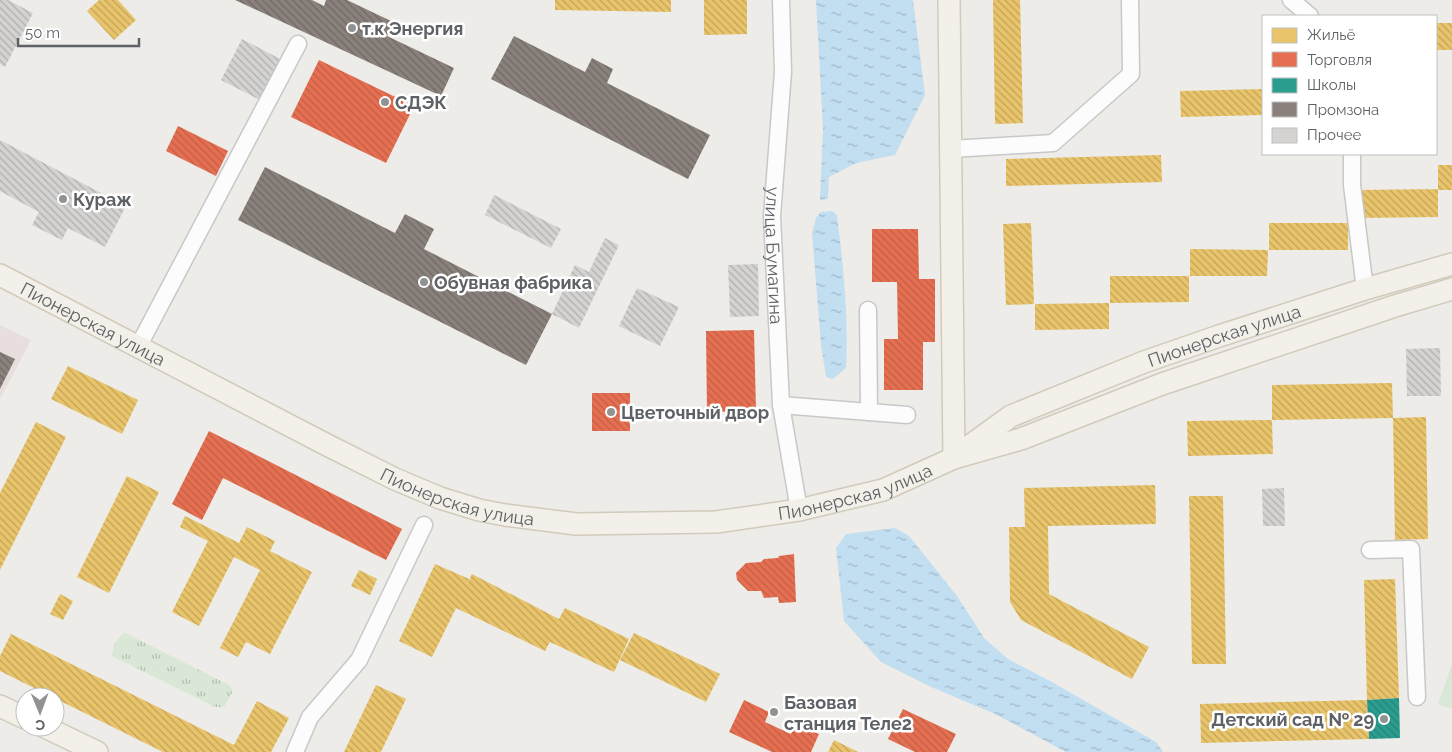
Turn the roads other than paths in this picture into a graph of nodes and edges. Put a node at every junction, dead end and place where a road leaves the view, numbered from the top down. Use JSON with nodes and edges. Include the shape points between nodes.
{"nodes":[{"id":1,"x":781,"y":0,"type":"edge"},
{"id":2,"x":949,"y":0,"type":"edge"},
{"id":3,"x":1130,"y":0,"type":"edge"},
{"id":4,"x":1291,"y":0,"type":"edge"},
{"id":5,"x":1309,"y":15,"type":"edge"},
{"id":6,"x":298,"y":44,"type":"dead end"},
{"id":7,"x":951,"y":149,"type":"junction"},
{"id":8,"x":1352,"y":155,"type":"edge"},
{"id":9,"x":1452,"y":264,"type":"edge"},
{"id":10,"x":0,"y":275,"type":"edge"},
{"id":11,"x":1365,"y":289,"type":"junction"},
{"id":12,"x":1452,"y":289,"type":"edge"},
{"id":13,"x":868,"y":310,"type":"dead end"},
{"id":14,"x":138,"y":347,"type":"junction"},
{"id":15,"x":781,"y":405,"type":"junction"},
{"id":16,"x":869,"y":412,"type":"junction"},
{"id":17,"x":907,"y":414,"type":"dead end"},
{"id":18,"x":954,"y":458,"type":"junction"},
{"id":19,"x":799,"y":510,"type":"junction"},
{"id":20,"x":424,"y":525,"type":"dead end"},
{"id":21,"x":1370,"y":550,"type":"dead end"},
{"id":22,"x":1417,"y":697,"type":"dead end"},
{"id":23,"x":0,"y":706,"type":"edge"},
{"id":24,"x":15,"y":713,"type":"edge"},
{"id":25,"x":65,"y":737,"type":"edge"},
{"id":26,"x":97,"y":752,"type":"edge"},
{"id":27,"x":295,"y":752,"type":"edge"}],
"edges":[{"from":1,"to":15,"type":"street","name":"улица Бумагина","via":[[783,72],[772,216]]},
{"from":2,"to":7,"type":"main road"},
{"from":3,"to":7,"type":"street","via":[[1131,74],[1053,143]]},
{"from":4,"to":5,"type":"street"},
{"from":6,"to":14,"type":"street"},
{"from":7,"to":18,"type":"main road"},
{"from":8,"to":11,"type":"street","via":[[1352,185]]},
{"from":9,"to":11,"type":"main road","name":"Пионерская улица"},
{"from":10,"to":14,"type":"main road","name":"Пионерская улица"},
{"from":11,"to":18,"type":"main road","name":"Пионерская улица","via":[[1153,359],[1011,416]]},
{"from":12,"to":18,"type":"main road","name":"Пионерская улица","via":[[1221,363],[1022,439]]},
{"from":13,"to":16,"type":"street"},
{"from":14,"to":19,"type":"main road","name":"Пионерская улица","via":[[395,478],[440,498],[479,510],[576,524],[628,524],[716,522]]},
{"from":15,"to":16,"type":"street"},
{"from":15,"to":19,"type":"street","name":"улица Бумагина"},
{"from":16,"to":17,"type":"street"},
{"from":18,"to":19,"type":"main road","name":"Пионерская улица","via":[[883,490]]},
{"from":20,"to":27,"type":"street","via":[[359,660],[310,717]]},
{"from":21,"to":22,"type":"street","via":[[1411,549]]},
{"from":23,"to":24,"type":"main road"},
{"from":25,"to":26,"type":"main road"}]}
